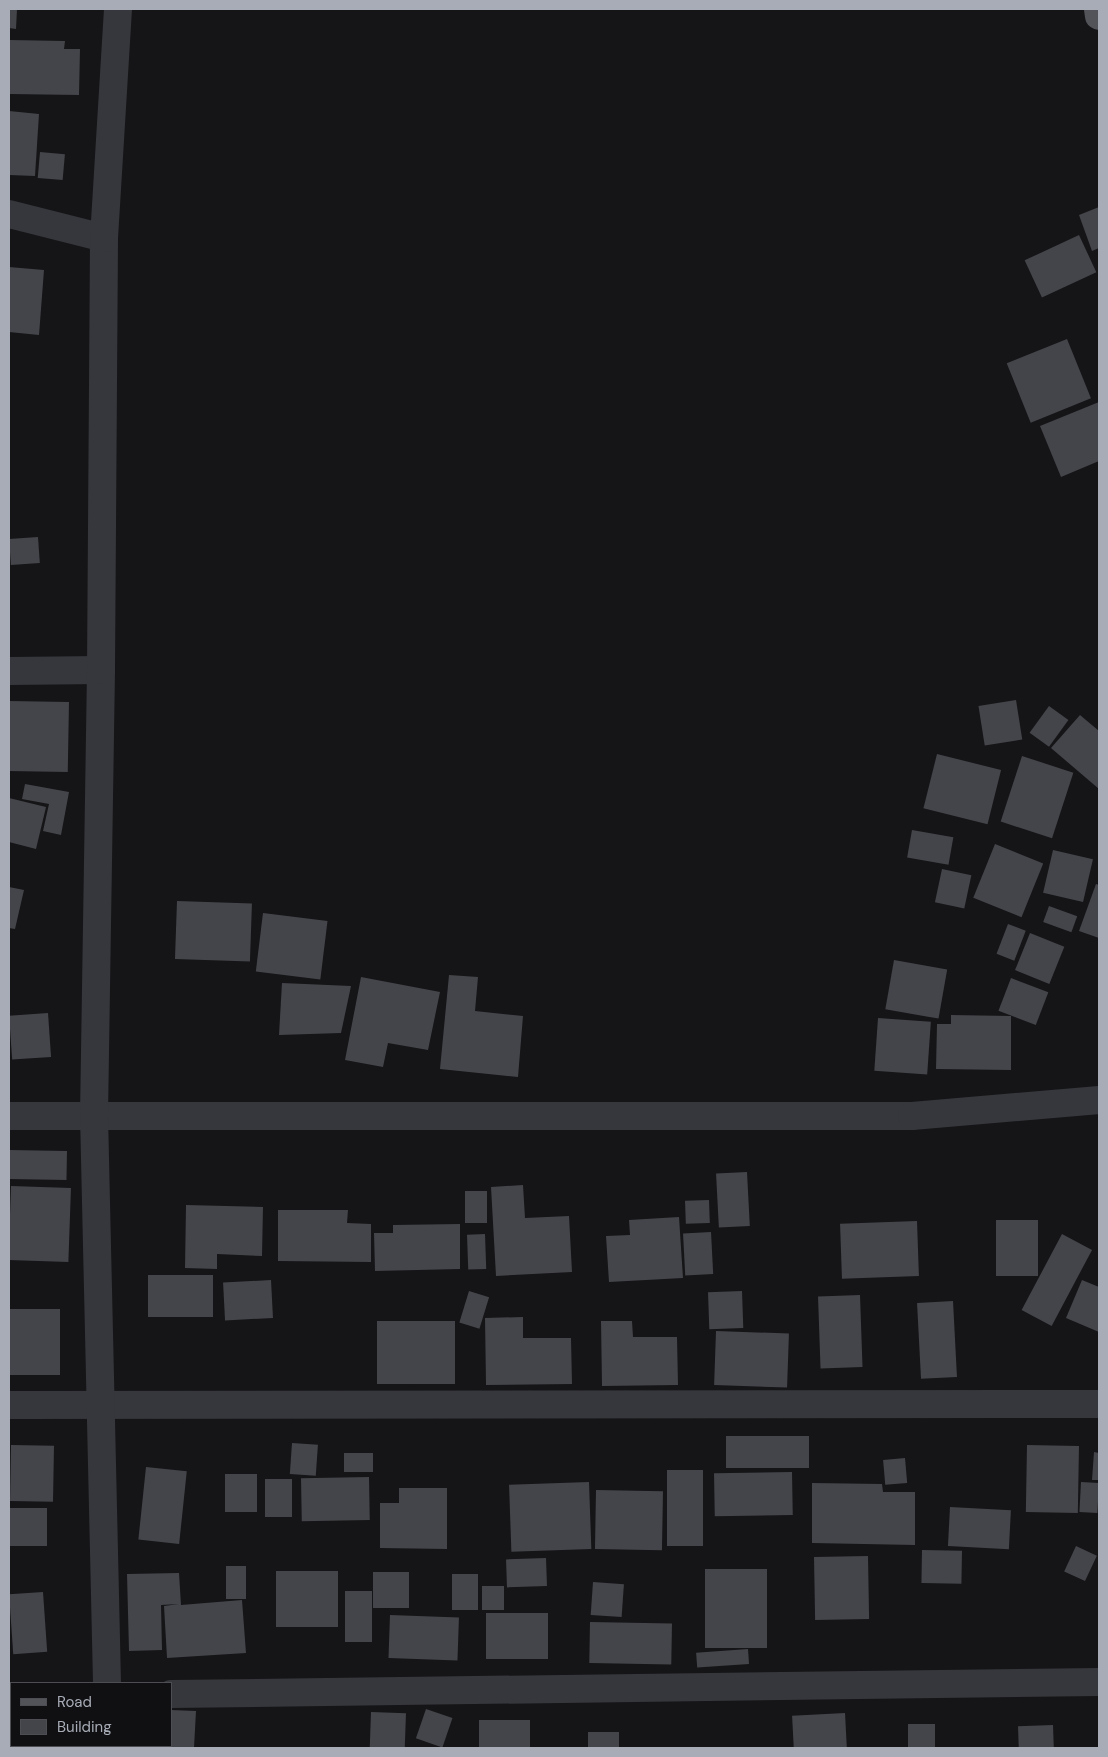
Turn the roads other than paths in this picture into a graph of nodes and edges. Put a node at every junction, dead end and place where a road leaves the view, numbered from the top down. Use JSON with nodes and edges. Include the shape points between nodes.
{"nodes":[{"id":1,"x":118,"y":9,"type":"edge"},
{"id":2,"x":1098,"y":9,"type":"edge"},
{"id":3,"x":1099,"y":16,"type":"edge"},
{"id":4,"x":9,"y":214,"type":"edge"},
{"id":5,"x":104,"y":238,"type":"junction"},
{"id":6,"x":102,"y":670,"type":"junction"},
{"id":7,"x":9,"y":671,"type":"edge"},
{"id":8,"x":1099,"y":1100,"type":"edge"},
{"id":9,"x":9,"y":1116,"type":"edge"},
{"id":10,"x":94,"y":1116,"type":"junction"},
{"id":11,"x":1099,"y":1404,"type":"edge"},
{"id":12,"x":9,"y":1405,"type":"edge"},
{"id":13,"x":102,"y":1405,"type":"junction"},
{"id":14,"x":107,"y":1682,"type":"edge"},
{"id":15,"x":1099,"y":1682,"type":"edge"},
{"id":16,"x":172,"y":1694,"type":"edge"}],
"edges":[{"from":1,"to":5,"type":"street"},
{"from":2,"to":3,"type":"main road"},
{"from":4,"to":5,"type":"street"},
{"from":5,"to":6,"type":"street"},
{"from":6,"to":7,"type":"street"},
{"from":6,"to":10,"type":"street"},
{"from":8,"to":10,"type":"street","via":[[912,1116]]},
{"from":9,"to":10,"type":"street"},
{"from":10,"to":13,"type":"street"},
{"from":11,"to":13,"type":"street"},
{"from":12,"to":13,"type":"street"},
{"from":13,"to":14,"type":"street"},
{"from":15,"to":16,"type":"street"}]}
